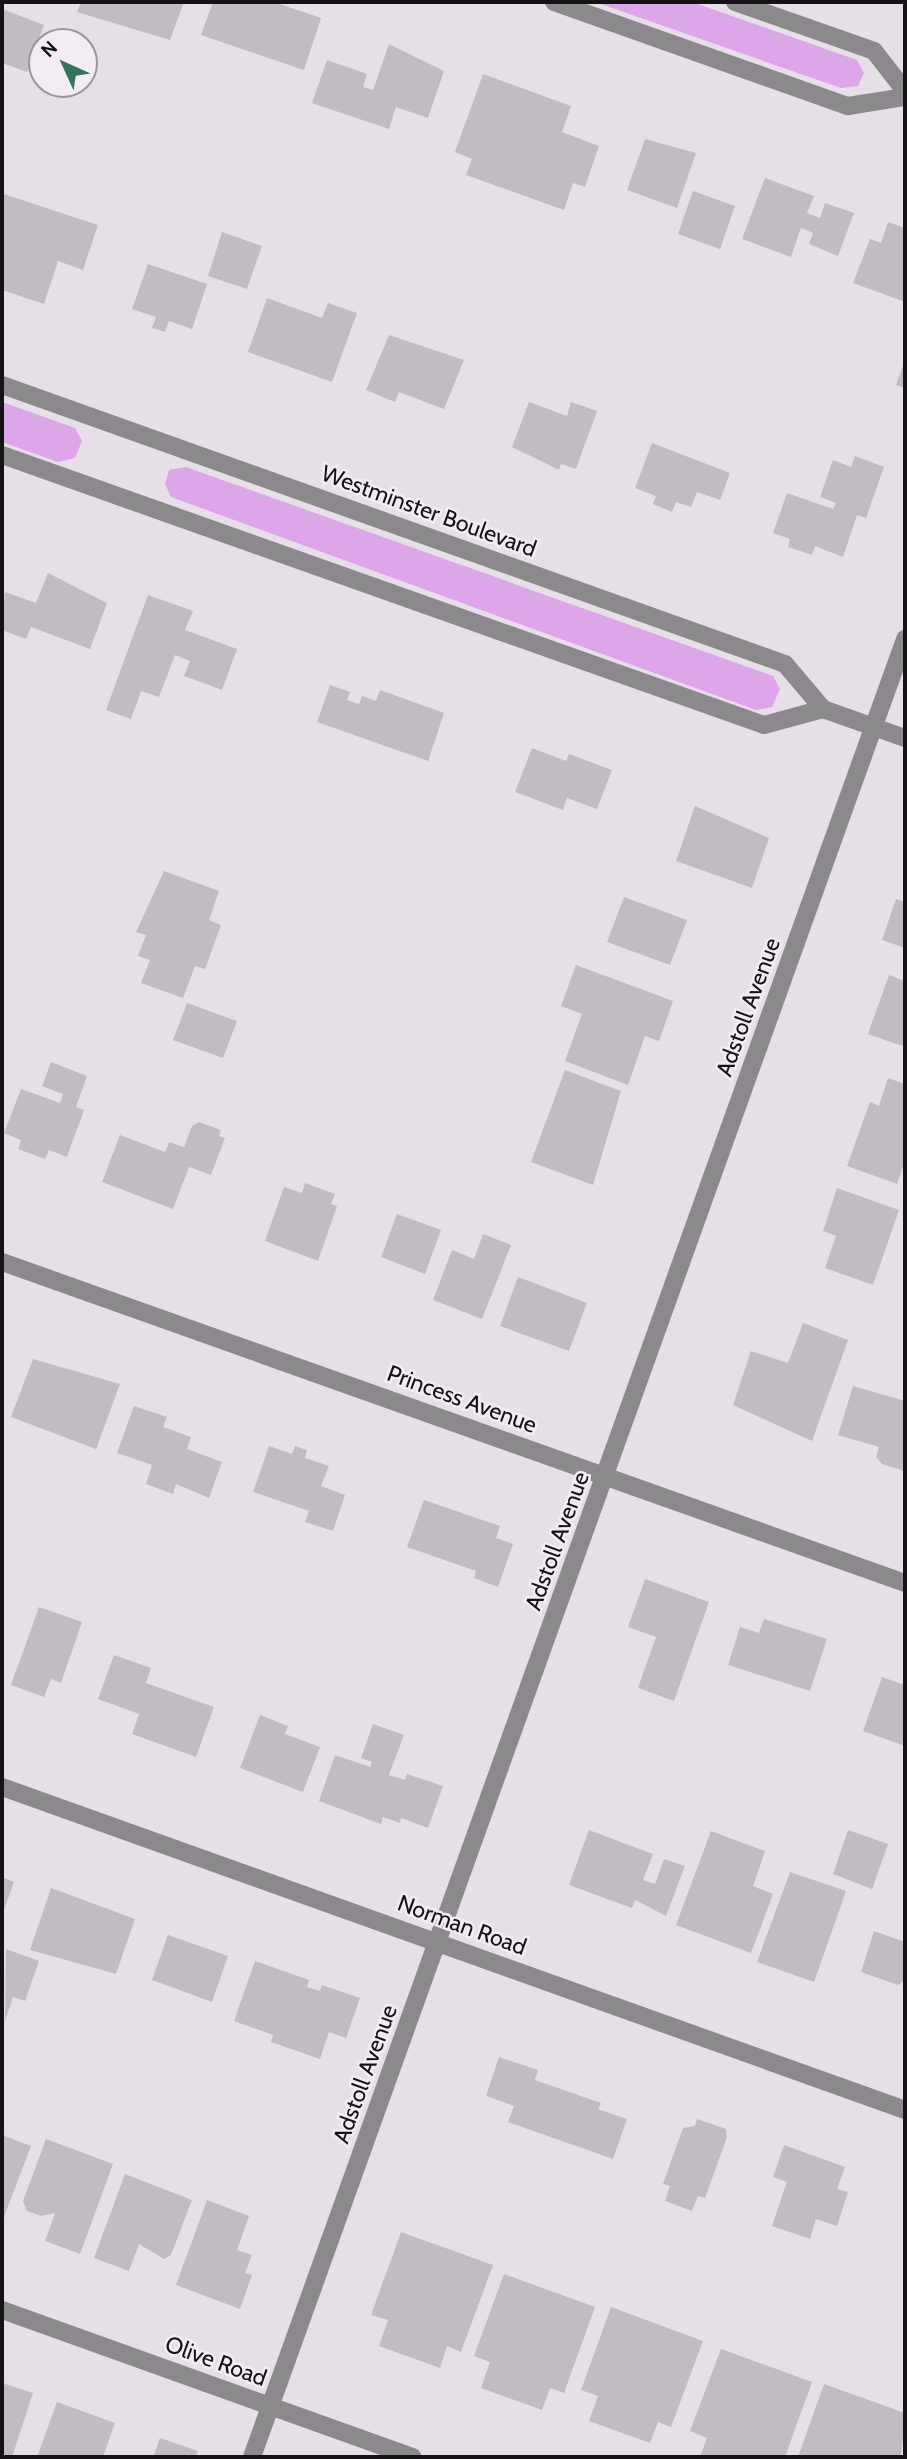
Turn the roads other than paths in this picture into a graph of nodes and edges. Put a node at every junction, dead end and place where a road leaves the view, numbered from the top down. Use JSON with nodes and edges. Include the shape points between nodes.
{"nodes":[{"id":1,"x":554,"y":2,"type":"edge"},
{"id":2,"x":735,"y":2,"type":"edge"},
{"id":3,"x":905,"y":91,"type":"edge"},
{"id":4,"x":905,"y":97,"type":"edge"},
{"id":5,"x":2,"y":385,"type":"edge"},
{"id":6,"x":2,"y":455,"type":"edge"},
{"id":7,"x":905,"y":639,"type":"edge"},
{"id":8,"x":823,"y":709,"type":"junction"},
{"id":9,"x":874,"y":727,"type":"junction"},
{"id":10,"x":905,"y":738,"type":"edge"},
{"id":11,"x":2,"y":1262,"type":"edge"},
{"id":12,"x":606,"y":1477,"type":"junction"},
{"id":13,"x":905,"y":1583,"type":"edge"},
{"id":14,"x":2,"y":1787,"type":"edge"},
{"id":15,"x":439,"y":1943,"type":"junction"},
{"id":16,"x":905,"y":2110,"type":"edge"},
{"id":17,"x":2,"y":2310,"type":"edge"},
{"id":18,"x":270,"y":2406,"type":"junction"},
{"id":19,"x":252,"y":2457,"type":"edge"},
{"id":20,"x":413,"y":2457,"type":"edge"}],
"edges":[{"from":1,"to":4,"type":"street","via":[[848,106]]},
{"from":2,"to":3,"type":"street","via":[[874,51]]},
{"from":5,"to":8,"type":"street","name":"Westminster Boulevard","via":[[785,664]]},
{"from":6,"to":8,"type":"street","via":[[764,725]]},
{"from":7,"to":9,"type":"street","name":"Adstoll Avenue"},
{"from":8,"to":9,"type":"street"},
{"from":9,"to":10,"type":"street"},
{"from":9,"to":12,"type":"street","name":"Adstoll Avenue"},
{"from":11,"to":12,"type":"street","name":"Princess Avenue"},
{"from":12,"to":13,"type":"street","name":"Princess Avenue"},
{"from":12,"to":15,"type":"street","name":"Adstoll Avenue"},
{"from":14,"to":15,"type":"street","name":"Norman Road"},
{"from":15,"to":16,"type":"street","name":"Norman Road"},
{"from":15,"to":18,"type":"street","name":"Adstoll Avenue"},
{"from":17,"to":18,"type":"street","name":"Olive Road"},
{"from":18,"to":19,"type":"street","name":"Adstoll Avenue"},
{"from":18,"to":20,"type":"street","name":"Olive Road"}]}
